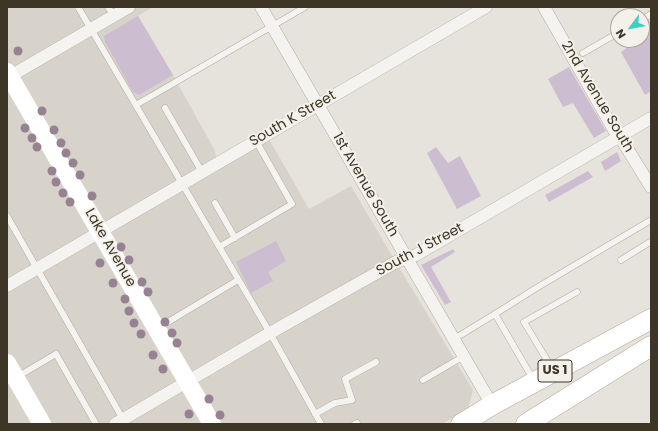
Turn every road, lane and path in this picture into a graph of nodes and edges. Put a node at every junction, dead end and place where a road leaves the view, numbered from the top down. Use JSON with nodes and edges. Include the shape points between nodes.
{"nodes":[{"id":1,"x":78,"y":7,"type":"edge"},
{"id":2,"x":129,"y":7,"type":"edge"},
{"id":3,"x":261,"y":7,"type":"edge"},
{"id":4,"x":305,"y":7,"type":"edge"},
{"id":5,"x":486,"y":7,"type":"edge"},
{"id":6,"x":544,"y":7,"type":"edge"},
{"id":7,"x":111,"y":12,"type":"edge"},
{"id":8,"x":272,"y":26,"type":"junction"},
{"id":9,"x":91,"y":29,"type":"junction"},
{"id":10,"x":610,"y":38,"type":"edge"},
{"id":11,"x":583,"y":53,"type":"dead end"},
{"id":12,"x":8,"y":76,"type":"edge"},
{"id":13,"x":136,"y":105,"type":"junction"},
{"id":14,"x":318,"y":105,"type":"junction"},
{"id":15,"x":166,"y":108,"type":"dead end"},
{"id":16,"x":651,"y":118,"type":"edge"},
{"id":17,"x":620,"y":137,"type":"junction"},
{"id":18,"x":256,"y":141,"type":"junction"},
{"id":19,"x":202,"y":172,"type":"junction"},
{"id":20,"x":182,"y":184,"type":"junction"},
{"id":21,"x":651,"y":187,"type":"edge"},
{"id":22,"x":216,"y":203,"type":"dead end"},
{"id":23,"x":7,"y":216,"type":"edge"},
{"id":24,"x":651,"y":220,"type":"edge"},
{"id":25,"x":100,"y":232,"type":"junction"},
{"id":26,"x":235,"y":238,"type":"junction"},
{"id":27,"x":651,"y":243,"type":"edge"},
{"id":28,"x":219,"y":247,"type":"junction"},
{"id":29,"x":407,"y":259,"type":"junction"},
{"id":30,"x":621,"y":260,"type":"dead end"},
{"id":31,"x":37,"y":268,"type":"junction"},
{"id":32,"x":238,"y":280,"type":"junction"},
{"id":33,"x":7,"y":286,"type":"edge"},
{"id":34,"x":577,"y":292,"type":"dead end"},
{"id":35,"x":495,"y":314,"type":"junction"},
{"id":36,"x":651,"y":319,"type":"edge"},
{"id":37,"x":168,"y":322,"type":"dead end"},
{"id":38,"x":270,"y":333,"type":"junction"},
{"id":39,"x":454,"y":339,"type":"junction"},
{"id":40,"x":651,"y":346,"type":"edge"},
{"id":41,"x":464,"y":356,"type":"junction"},
{"id":42,"x":376,"y":362,"type":"dead end"},
{"id":43,"x":11,"y":370,"type":"edge"},
{"id":44,"x":554,"y":372,"type":"junction"},
{"id":45,"x":423,"y":380,"type":"dead end"},
{"id":46,"x":188,"y":381,"type":"junction"},
{"id":47,"x":534,"y":382,"type":"junction"},
{"id":48,"x":492,"y":405,"type":"junction"},
{"id":49,"x":315,"y":414,"type":"junction"},
{"id":50,"x":122,"y":422,"type":"edge"},
{"id":51,"x":42,"y":424,"type":"edge"},
{"id":52,"x":96,"y":424,"type":"edge"},
{"id":53,"x":212,"y":424,"type":"edge"},
{"id":54,"x":321,"y":424,"type":"edge"},
{"id":55,"x":460,"y":424,"type":"edge"},
{"id":56,"x":526,"y":424,"type":"edge"}],
"edges":[{"from":1,"to":9,"type":"lane"},
{"from":2,"to":7,"type":"street"},
{"from":3,"to":8,"type":"street","name":"1st Avenue South"},
{"from":4,"to":8,"type":"lane"},
{"from":5,"to":14,"type":"street","name":"South K Street"},
{"from":6,"to":17,"type":"street","name":"2nd Avenue South"},
{"from":7,"to":9,"type":"street"},
{"from":8,"to":13,"type":"lane"},
{"from":8,"to":14,"type":"street","name":"1st Avenue South"},
{"from":9,"to":12,"type":"street"},
{"from":9,"to":13,"type":"lane"},
{"from":10,"to":11,"type":"lane"},
{"from":12,"to":25,"type":"main road","name":"Lake Avenue"},
{"from":13,"to":20,"type":"lane"},
{"from":14,"to":18,"type":"street","name":"South K Street"},
{"from":14,"to":29,"type":"street","name":"1st Avenue South"},
{"from":15,"to":19,"type":"lane"},
{"from":16,"to":17,"type":"street","name":"South J Street"},
{"from":17,"to":21,"type":"street","name":"2nd Avenue South"},
{"from":17,"to":29,"type":"street","name":"South J Street"},
{"from":18,"to":19,"type":"street","name":"South K Street"},
{"from":18,"to":26,"type":"lane","via":[[292,204]]},
{"from":19,"to":20,"type":"street","name":"South K Street"},
{"from":20,"to":25,"type":"street","name":"South K Street"},
{"from":20,"to":28,"type":"lane"},
{"from":22,"to":26,"type":"lane"},
{"from":23,"to":31,"type":"lane"},
{"from":24,"to":35,"type":"lane"},
{"from":25,"to":31,"type":"street","name":"South K Street"},
{"from":25,"to":46,"type":"main road","name":"Lake Avenue"},
{"from":26,"to":28,"type":"lane"},
{"from":27,"to":30,"type":"lane"},
{"from":28,"to":32,"type":"lane"},
{"from":29,"to":38,"type":"street","name":"South J Street","via":[[396,262]]},
{"from":29,"to":39,"type":"street","name":"1st Avenue South"},
{"from":31,"to":33,"type":"street","name":"South K Street"},
{"from":31,"to":50,"type":"lane"},
{"from":32,"to":37,"type":"lane"},
{"from":32,"to":38,"type":"lane"},
{"from":34,"to":44,"type":"lane","via":[[524,322]]},
{"from":35,"to":39,"type":"lane"},
{"from":35,"to":47,"type":"lane"},
{"from":36,"to":44,"type":"main road","number":"US 1"},
{"from":38,"to":46,"type":"street","name":"South J Street"},
{"from":38,"to":49,"type":"lane"},
{"from":39,"to":41,"type":"street","name":"1st Avenue South"},
{"from":40,"to":56,"type":"main road","number":"US 1"},
{"from":41,"to":45,"type":"lane"},
{"from":41,"to":48,"type":"street","name":"1st Avenue South"},
{"from":42,"to":49,"type":"lane","via":[[345,379],[352,400],[335,403]]},
{"from":43,"to":51,"type":"main road"},
{"from":43,"to":52,"type":"lane","via":[[56,354]]},
{"from":44,"to":47,"type":"main road","number":"US 1"},
{"from":46,"to":50,"type":"street","name":"South J Street"},
{"from":46,"to":53,"type":"main road","name":"Lake Avenue"},
{"from":47,"to":48,"type":"main road","number":"US 1"},
{"from":48,"to":55,"type":"main road","number":"US 1"},
{"from":49,"to":54,"type":"lane"}]}
